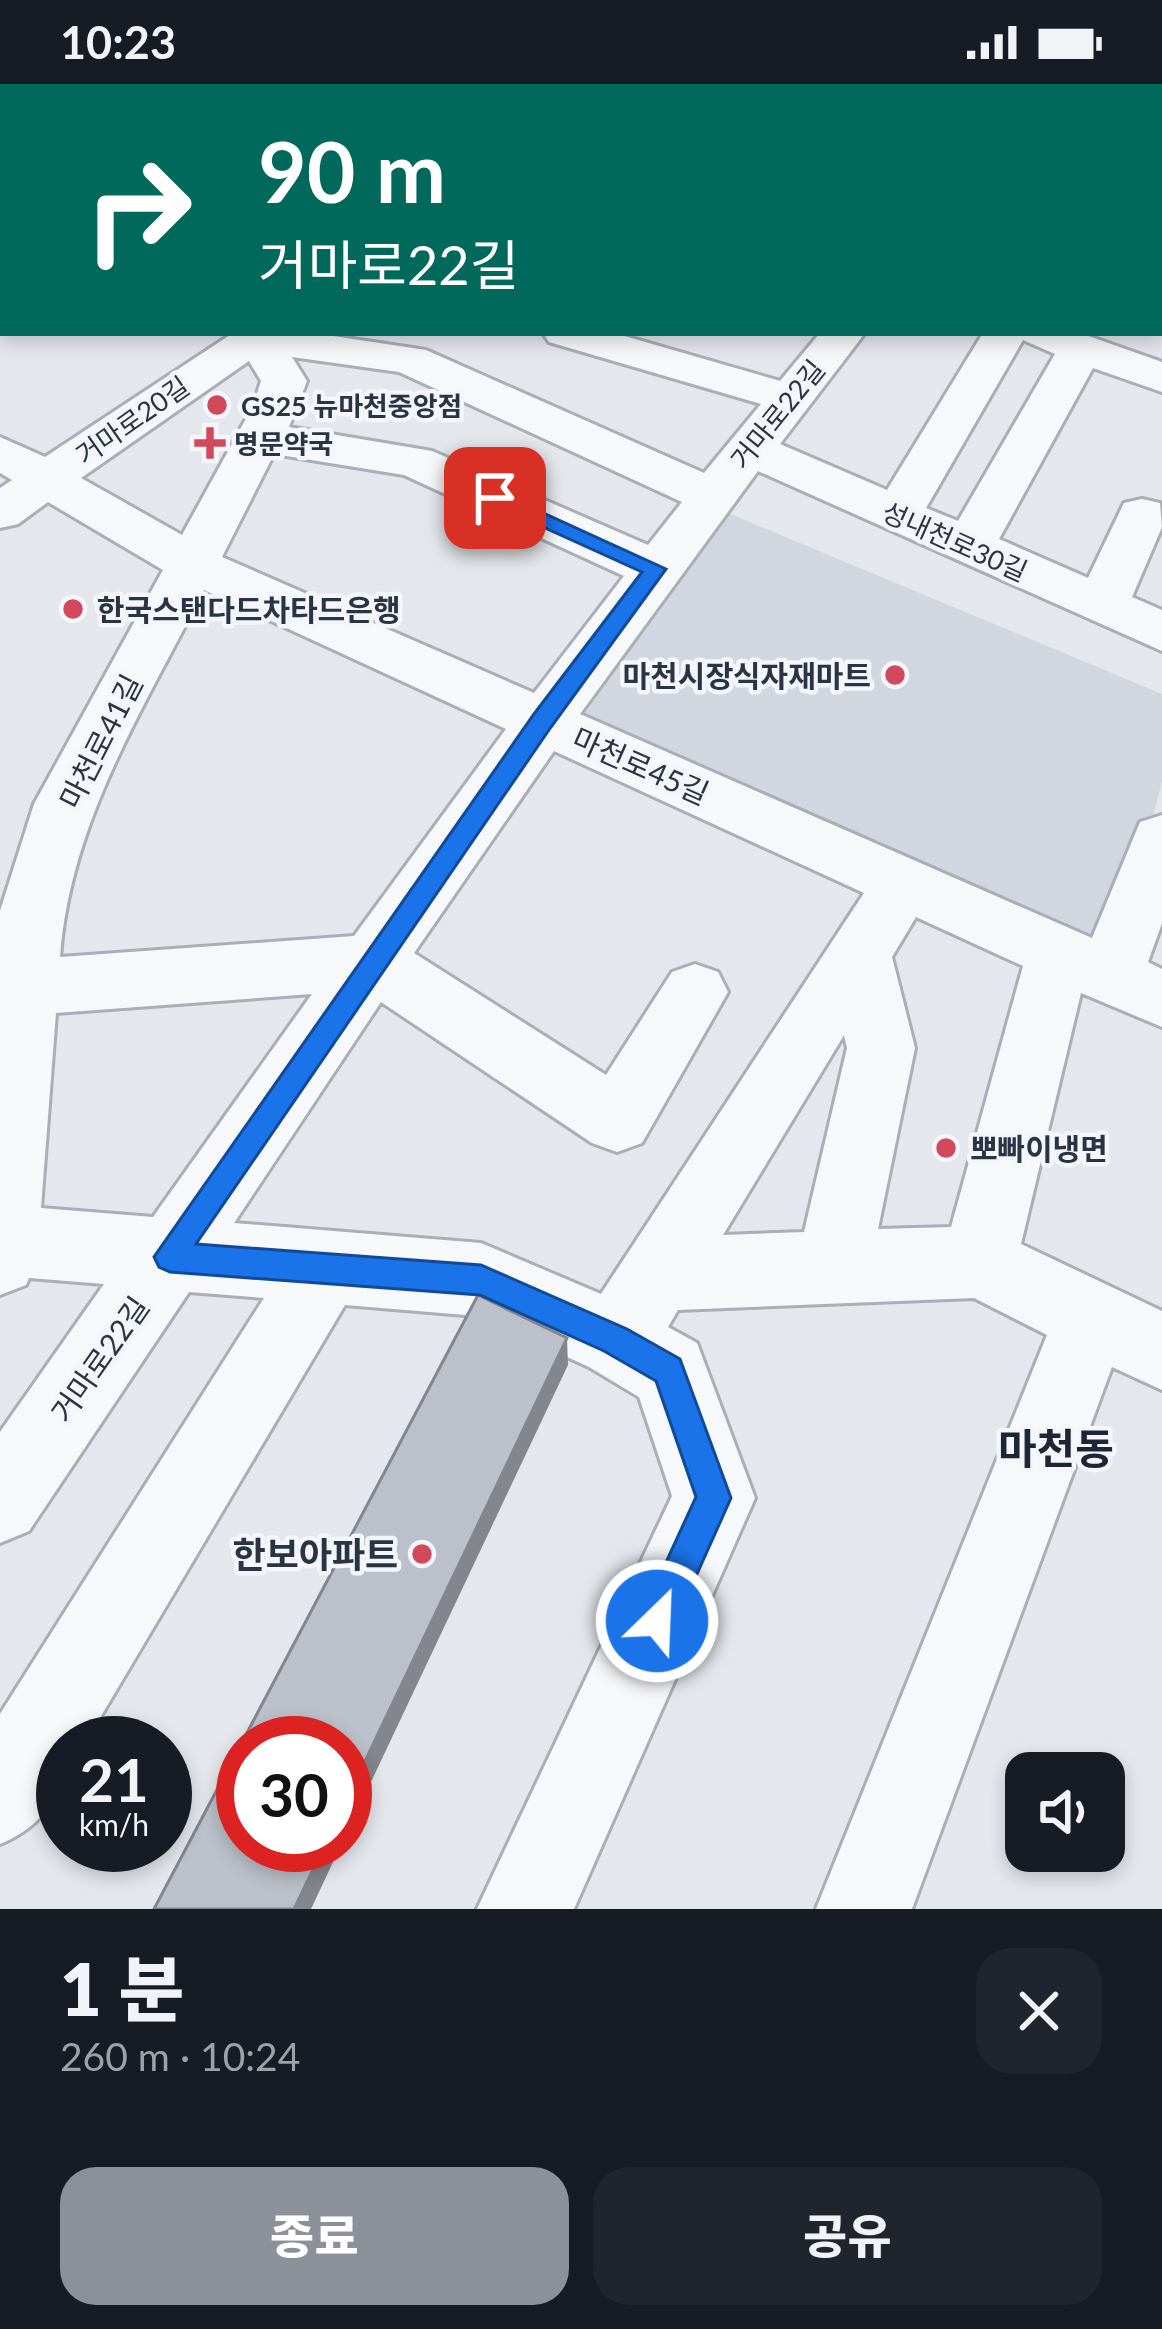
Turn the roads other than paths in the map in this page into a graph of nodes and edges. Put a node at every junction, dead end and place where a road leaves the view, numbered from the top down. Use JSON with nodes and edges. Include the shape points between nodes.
{"nodes":[{"id":1,"x":258,"y":336,"type":"edge"},
{"id":2,"x":261,"y":336,"type":"edge"},
{"id":3,"x":266,"y":336,"type":"edge"},
{"id":4,"x":841,"y":336,"type":"edge"},
{"id":5,"x":1004,"y":336,"type":"edge"},
{"id":6,"x":1060,"y":341,"type":"edge"},
{"id":7,"x":543,"y":344,"type":"edge"},
{"id":8,"x":445,"y":352,"type":"edge"},
{"id":9,"x":1162,"y":378,"type":"edge"},
{"id":10,"x":480,"y":391,"type":"junction"},
{"id":11,"x":789,"y":398,"type":"junction"},
{"id":12,"x":260,"y":437,"type":"junction"},
{"id":13,"x":748,"y":448,"type":"junction"},
{"id":14,"x":0,"y":452,"type":"edge"},
{"id":15,"x":47,"y":480,"type":"junction"},
{"id":16,"x":1154,"y":489,"type":"edge"},
{"id":17,"x":710,"y":494,"type":"junction"},
{"id":18,"x":0,"y":512,"type":"edge"},
{"id":19,"x":897,"y":514,"type":"junction"},
{"id":20,"x":969,"y":547,"type":"junction"},
{"id":21,"x":194,"y":565,"type":"junction"},
{"id":22,"x":655,"y":569,"type":"junction"},
{"id":23,"x":1101,"y":606,"type":"junction"},
{"id":24,"x":1162,"y":632,"type":"edge"},
{"id":25,"x":543,"y":721,"type":"junction"},
{"id":26,"x":1162,"y":839,"type":"edge"},
{"id":27,"x":904,"y":883,"type":"junction"},
{"id":28,"x":16,"y":919,"type":"edge"},
{"id":29,"x":859,"y":954,"type":"junction"},
{"id":30,"x":374,"y":962,"type":"junction"},
{"id":31,"x":1110,"y":976,"type":"edge"},
{"id":32,"x":25,"y":987,"type":"junction"},
{"id":33,"x":695,"y":992,"type":"dead end"},
{"id":34,"x":10,"y":1073,"type":"edge"},
{"id":35,"x":1,"y":1250,"type":"edge"},
{"id":36,"x":170,"y":1257,"type":"junction"},
{"id":37,"x":979,"y":1262,"type":"junction"},
{"id":38,"x":830,"y":1268,"type":"junction"},
{"id":39,"x":325,"y":1269,"type":"junction"},
{"id":40,"x":635,"y":1307,"type":"junction"},
{"id":41,"x":1127,"y":1334,"type":"edge"},
{"id":42,"x":0,"y":1502,"type":"edge"},
{"id":43,"x":0,"y":1798,"type":"edge"},
{"id":44,"x":525,"y":1909,"type":"edge"},
{"id":45,"x":864,"y":1909,"type":"edge"}],
"edges":[{"from":1,"to":15,"type":"street","name":"거마로20길"},
{"from":2,"to":12,"type":"street","name":"마천로41길","via":[[284,381]]},
{"from":3,"to":8,"type":"street","name":"거마로22길","via":[[410,360]]},
{"from":4,"to":11,"type":"street","name":"거마로22길"},
{"from":5,"to":19,"type":"street"},
{"from":6,"to":9,"type":"street"},
{"from":6,"to":20,"type":"street"},
{"from":7,"to":10,"type":"street"},
{"from":7,"to":11,"type":"street"},
{"from":8,"to":10,"type":"street","name":"거마로22길"},
{"from":10,"to":17,"type":"street","name":"거마로22길"},
{"from":11,"to":13,"type":"street","name":"거마로22길"},
{"from":12,"to":21,"type":"street","name":"마천로41길"},
{"from":12,"to":22,"type":"street","via":[[415,462]]},
{"from":13,"to":17,"type":"street","name":"거마로22길"},
{"from":13,"to":19,"type":"street","name":"성내천로30길"},
{"from":14,"to":15,"type":"street","name":"마천로45길"},
{"from":15,"to":18,"type":"street","name":"거마로20길"},
{"from":15,"to":21,"type":"street","name":"마천로45길"},
{"from":16,"to":23,"type":"street"},
{"from":17,"to":22,"type":"street","name":"거마로22길"},
{"from":19,"to":20,"type":"street","name":"성내천로30길"},
{"from":20,"to":23,"type":"street","name":"성내천로30길"},
{"from":21,"to":25,"type":"street","name":"마천로45길"},
{"from":21,"to":28,"type":"street","name":"마천로41길","via":[[64,804]]},
{"from":22,"to":25,"type":"street","name":"거마로22길"},
{"from":23,"to":24,"type":"street","name":"성내천로30길"},
{"from":25,"to":27,"type":"street","name":"마천로45길"},
{"from":25,"to":30,"type":"street","name":"거마로22길"},
{"from":26,"to":31,"type":"street"},
{"from":27,"to":29,"type":"street"},
{"from":27,"to":31,"type":"street","name":"마천로45길"},
{"from":28,"to":32,"type":"street","name":"마천로41길"},
{"from":29,"to":38,"type":"street","via":[[881,1048]]},
{"from":29,"to":40,"type":"street"},
{"from":30,"to":32,"type":"street"},
{"from":30,"to":33,"type":"street","via":[[616,1120]]},
{"from":30,"to":36,"type":"street","name":"거마로22길"},
{"from":31,"to":37,"type":"street"},
{"from":32,"to":34,"type":"street","name":"마천로41길"},
{"from":34,"to":35,"type":"street","name":"마천로41길"},
{"from":35,"to":36,"type":"street"},
{"from":36,"to":39,"type":"street"},
{"from":36,"to":42,"type":"street","name":"거마로22길"},
{"from":37,"to":38,"type":"street"},
{"from":37,"to":41,"type":"street"},
{"from":38,"to":40,"type":"street"},
{"from":39,"to":40,"type":"street","via":[[481,1280]]},
{"from":39,"to":43,"type":"street"},
{"from":40,"to":44,"type":"street","via":[[669,1370],[714,1498]]},
{"from":41,"to":45,"type":"street"}]}
